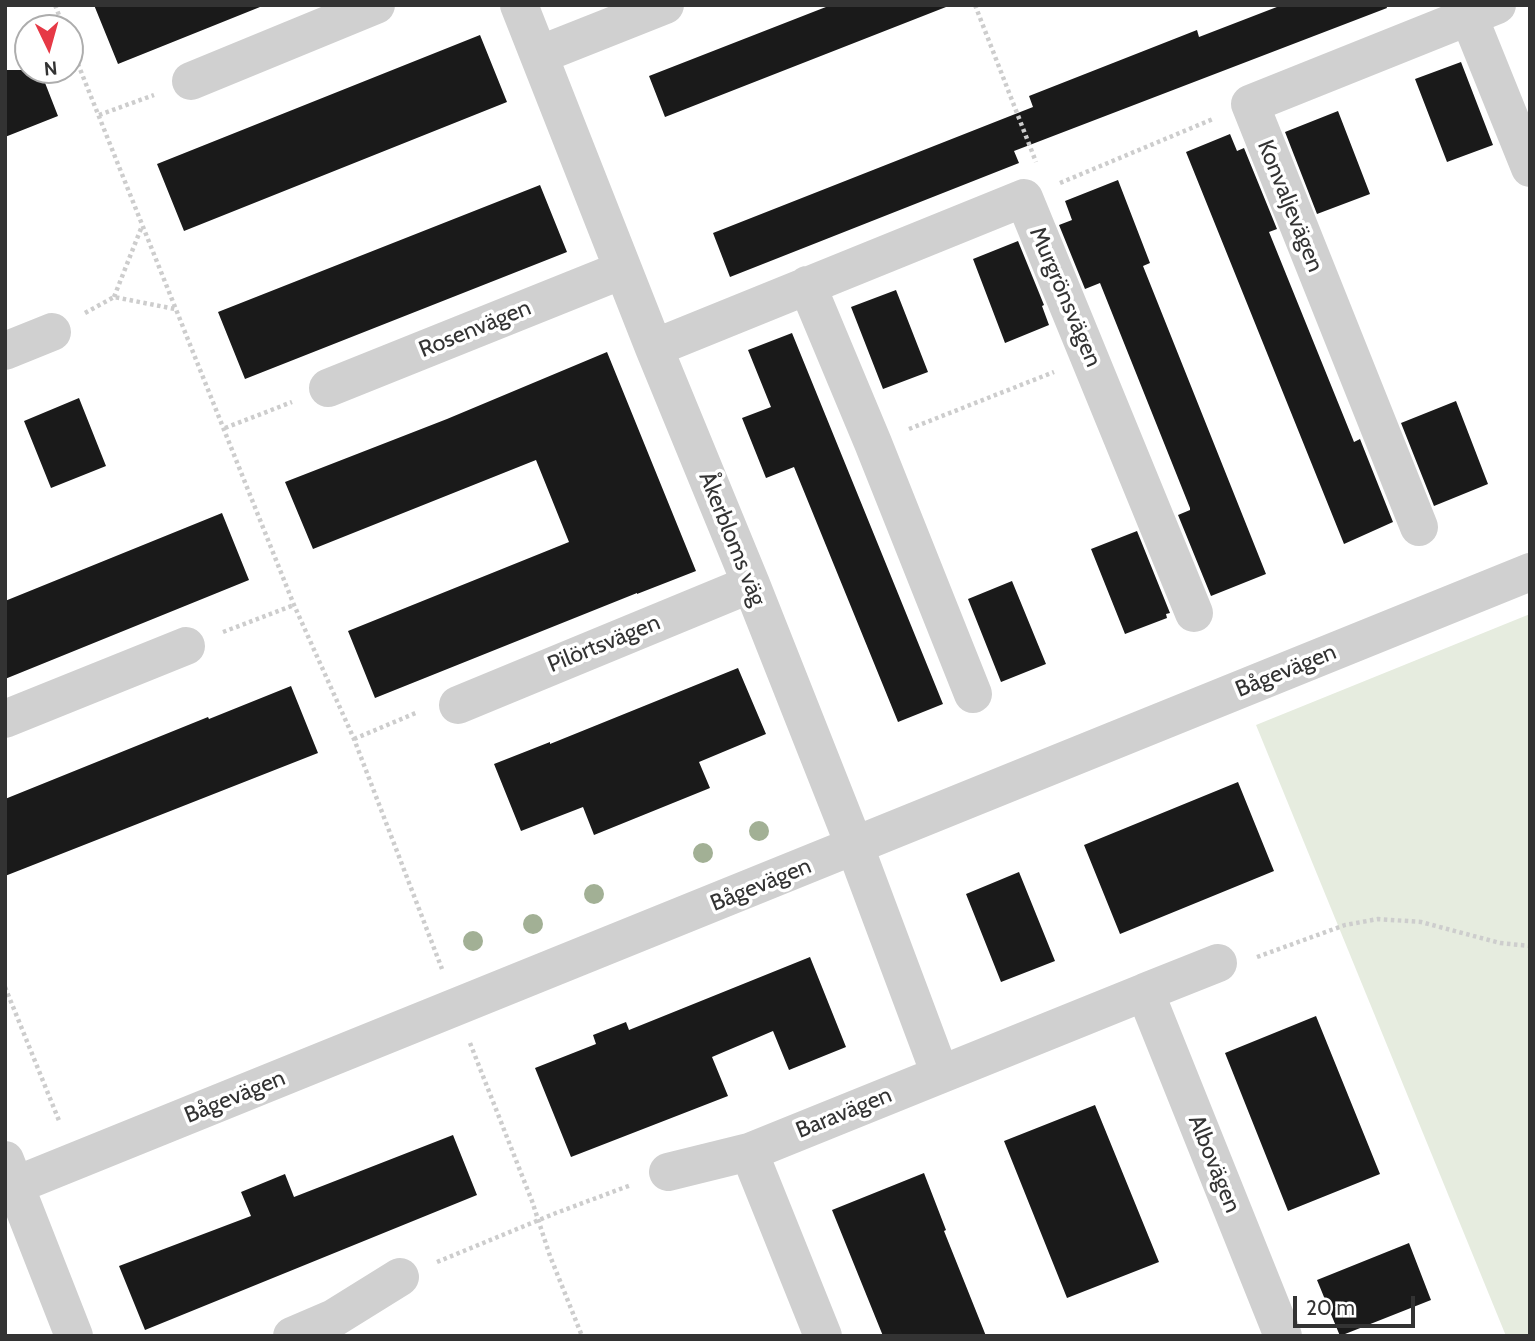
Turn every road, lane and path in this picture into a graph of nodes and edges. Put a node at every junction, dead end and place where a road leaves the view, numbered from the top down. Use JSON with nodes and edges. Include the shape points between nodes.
{"nodes":[{"id":1,"x":376,"y":5,"type":"edge"},
{"id":2,"x":519,"y":5,"type":"edge"},
{"id":3,"x":665,"y":5,"type":"edge"},
{"id":4,"x":975,"y":5,"type":"edge"},
{"id":5,"x":1483,"y":11,"type":"edge"},
{"id":6,"x":539,"y":55,"type":"junction"},
{"id":7,"x":84,"y":79,"type":"edge"},
{"id":8,"x":191,"y":81,"type":"joint"},
{"id":9,"x":1250,"y":104,"type":"junction"},
{"id":10,"x":99,"y":116,"type":"junction"},
{"id":11,"x":1530,"y":168,"type":"edge"},
{"id":12,"x":1035,"y":193,"type":"junction"},
{"id":13,"x":142,"y":225,"type":"junction"},
{"id":14,"x":622,"y":270,"type":"junction"},
{"id":15,"x":807,"y":285,"type":"junction"},
{"id":16,"x":114,"y":297,"type":"junction"},
{"id":17,"x":176,"y":309,"type":"junction"},
{"id":18,"x":52,"y":332,"type":"joint"},
{"id":19,"x":654,"y":348,"type":"junction"},
{"id":20,"x":5,"y":351,"type":"edge"},
{"id":21,"x":1090,"y":357,"type":"junction"},
{"id":22,"x":328,"y":388,"type":"joint"},
{"id":23,"x":225,"y":428,"type":"junction"},
{"id":24,"x":873,"y":443,"type":"junction"},
{"id":25,"x":1419,"y":527,"type":"dead end"},
{"id":26,"x":1530,"y":572,"type":"edge"},
{"id":27,"x":751,"y":584,"type":"junction"},
{"id":28,"x":294,"y":605,"type":"junction"},
{"id":29,"x":1194,"y":613,"type":"dead end"},
{"id":30,"x":186,"y":646,"type":"joint"},
{"id":31,"x":973,"y":694,"type":"dead end"},
{"id":32,"x":457,"y":705,"type":"joint"},
{"id":33,"x":5,"y":719,"type":"edge"},
{"id":34,"x":354,"y":739,"type":"junction"},
{"id":35,"x":855,"y":847,"type":"junction"},
{"id":36,"x":1530,"y":946,"type":"edge"},
{"id":37,"x":1218,"y":963,"type":"joint"},
{"id":38,"x":5,"y":987,"type":"edge"},
{"id":39,"x":1145,"y":992,"type":"junction"},
{"id":40,"x":456,"y":1008,"type":"junction"},
{"id":41,"x":940,"y":1074,"type":"junction"},
{"id":42,"x":749,"y":1152,"type":"junction"},
{"id":43,"x":75,"y":1161,"type":"junction"},
{"id":44,"x":668,"y":1172,"type":"joint"},
{"id":45,"x":10,"y":1173,"type":"edge"},
{"id":46,"x":538,"y":1221,"type":"junction"},
{"id":47,"x":400,"y":1277,"type":"joint"},
{"id":48,"x":338,"y":1327,"type":"edge"},
{"id":49,"x":74,"y":1336,"type":"edge"},
{"id":50,"x":292,"y":1336,"type":"edge"},
{"id":51,"x":582,"y":1336,"type":"edge"},
{"id":52,"x":823,"y":1336,"type":"edge"},
{"id":53,"x":1283,"y":1336,"type":"edge"}],
"edges":[{"from":1,"to":8,"type":"street"},
{"from":2,"to":6,"type":"street","name":"Åkerbloms väg"},
{"from":3,"to":6,"type":"street"},
{"from":4,"to":12,"type":"path"},
{"from":5,"to":9,"type":"street"},
{"from":5,"to":11,"type":"street"},
{"from":6,"to":14,"type":"street","name":"Åkerbloms väg"},
{"from":7,"to":10,"type":"path"},
{"from":8,"to":10,"type":"path"},
{"from":9,"to":12,"type":"path"},
{"from":9,"to":25,"type":"street","name":"Konvaljevägen"},
{"from":10,"to":13,"type":"path"},
{"from":12,"to":15,"type":"street","name":"Murgrönsvägen"},
{"from":12,"to":21,"type":"street","name":"Murgrönsvägen"},
{"from":13,"to":16,"type":"path"},
{"from":13,"to":17,"type":"path"},
{"from":14,"to":19,"type":"street","name":"Åkerbloms väg"},
{"from":14,"to":22,"type":"street","name":"Rosenvägen"},
{"from":15,"to":19,"type":"street","name":"Murgrönsvägen"},
{"from":15,"to":24,"type":"street"},
{"from":16,"to":17,"type":"path"},
{"from":16,"to":18,"type":"path"},
{"from":17,"to":23,"type":"path"},
{"from":18,"to":20,"type":"street"},
{"from":19,"to":27,"type":"street","name":"Åkerbloms väg"},
{"from":21,"to":24,"type":"path"},
{"from":21,"to":29,"type":"street","name":"Murgrönsvägen"},
{"from":22,"to":23,"type":"path"},
{"from":23,"to":28,"type":"path"},
{"from":24,"to":31,"type":"street"},
{"from":26,"to":35,"type":"street","name":"Bågevägen"},
{"from":27,"to":32,"type":"street","name":"Pilörtsvägen"},
{"from":27,"to":35,"type":"street","name":"Åkerbloms väg"},
{"from":28,"to":30,"type":"path"},
{"from":28,"to":34,"type":"path"},
{"from":30,"to":33,"type":"street"},
{"from":32,"to":34,"type":"path","via":[[415,713]]},
{"from":34,"to":40,"type":"path"},
{"from":35,"to":40,"type":"street","name":"Bågevägen"},
{"from":35,"to":41,"type":"street","name":"Åkerbloms väg"},
{"from":36,"to":37,"type":"path","via":[[1500,943],[1421,922],[1378,919],[1345,925],[1253,959]]},
{"from":37,"to":39,"type":"street"},
{"from":38,"to":43,"type":"path"},
{"from":39,"to":41,"type":"street"},
{"from":39,"to":53,"type":"street","name":"Albovägen"},
{"from":40,"to":43,"type":"street","name":"Bågevägen"},
{"from":40,"to":46,"type":"path"},
{"from":41,"to":42,"type":"street","name":"Baravägen"},
{"from":42,"to":44,"type":"street","name":"Baravägen"},
{"from":42,"to":52,"type":"street"},
{"from":43,"to":45,"type":"street","name":"Bågevägen"},
{"from":44,"to":46,"type":"path"},
{"from":45,"to":49,"type":"street"},
{"from":46,"to":47,"type":"path"},
{"from":46,"to":51,"type":"path"},
{"from":47,"to":48,"type":"street"},
{"from":48,"to":50,"type":"street"}]}
